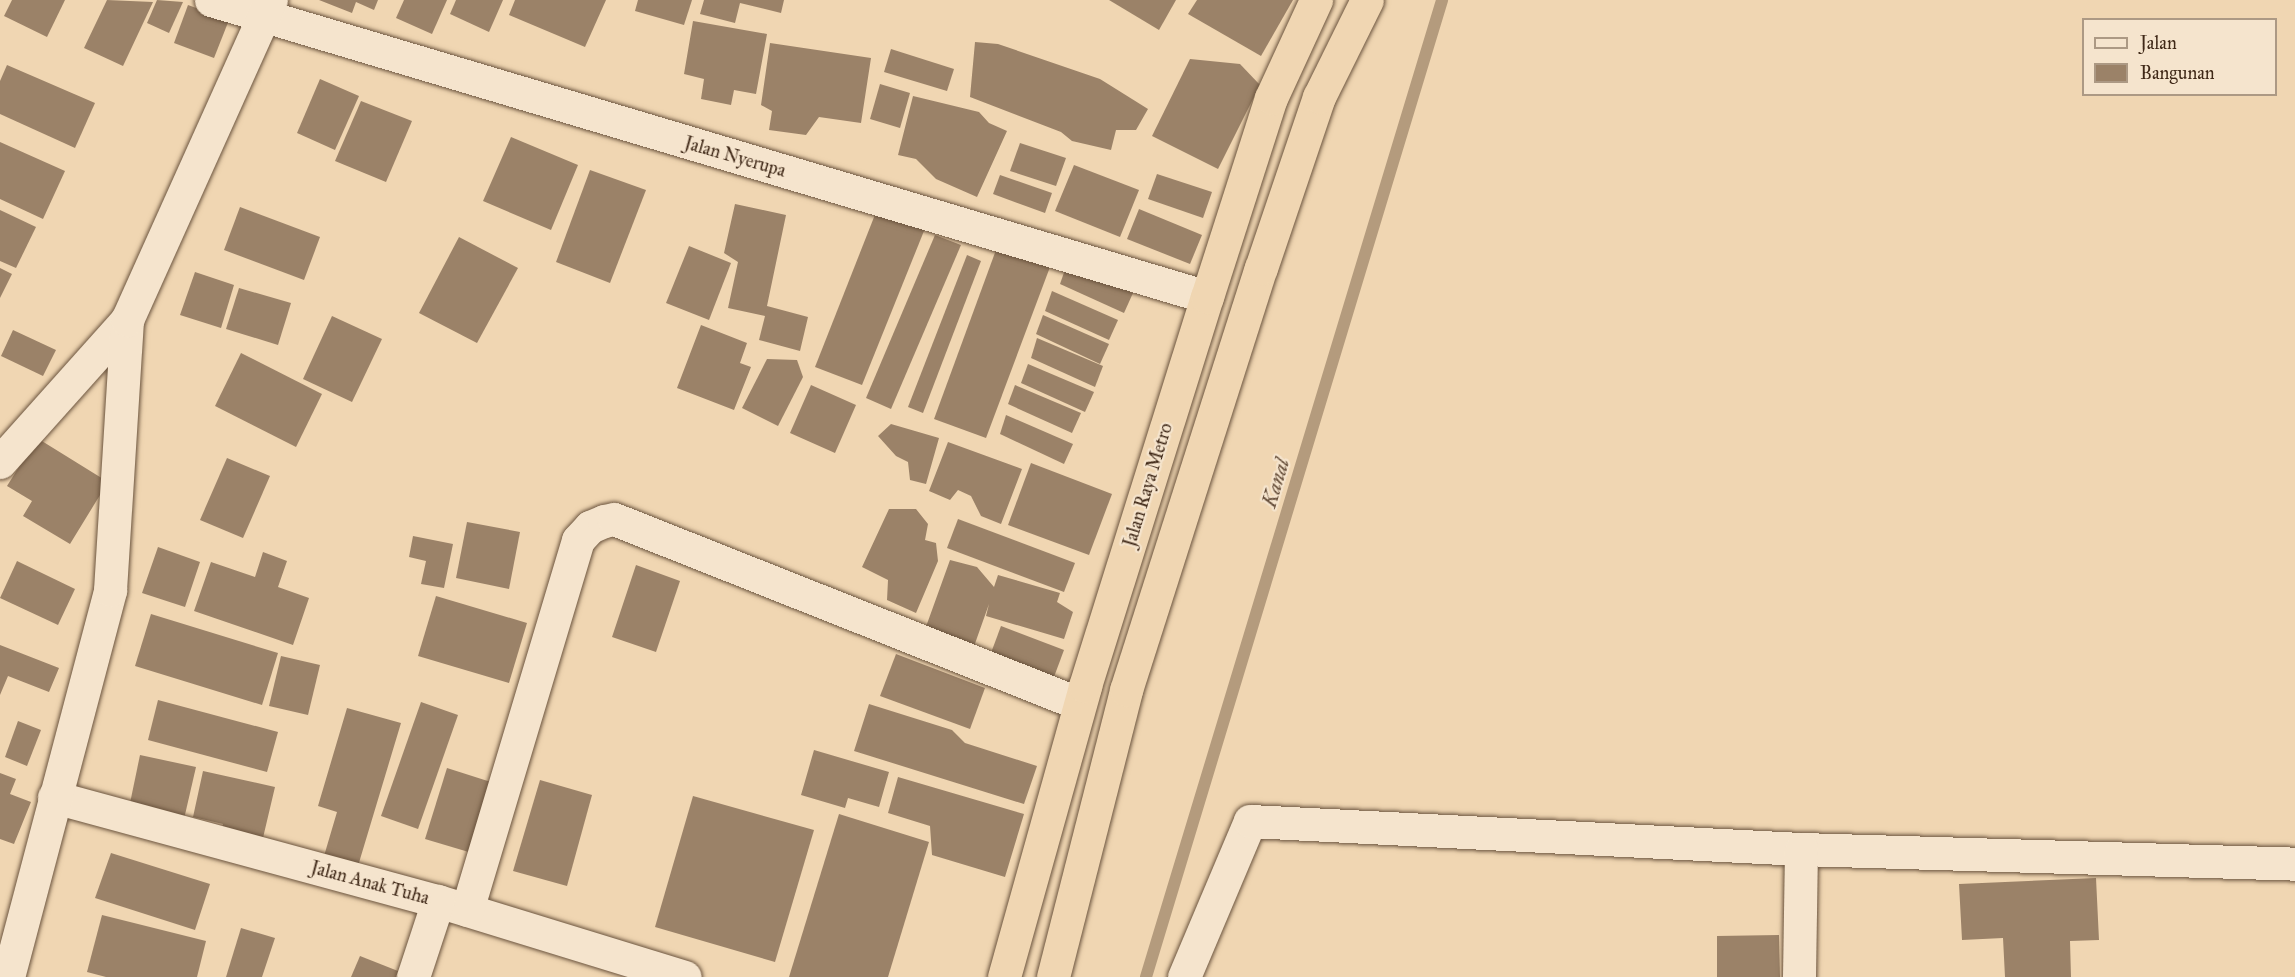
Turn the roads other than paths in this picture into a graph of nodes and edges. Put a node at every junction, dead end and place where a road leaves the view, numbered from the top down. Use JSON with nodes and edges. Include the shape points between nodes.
{"nodes":[{"id":1,"x":211,"y":0,"type":"edge"},
{"id":2,"x":1316,"y":0,"type":"edge"},
{"id":3,"x":1367,"y":0,"type":"edge"},
{"id":4,"x":267,"y":9,"type":"edge"},
{"id":5,"x":1207,"y":297,"type":"junction"},
{"id":6,"x":127,"y":320,"type":"junction"},
{"id":7,"x":0,"y":462,"type":"edge"},
{"id":8,"x":1080,"y":704,"type":"junction"},
{"id":9,"x":54,"y":797,"type":"junction"},
{"id":10,"x":1801,"y":849,"type":"junction"},
{"id":11,"x":2295,"y":864,"type":"edge"},
{"id":12,"x":453,"y":905,"type":"junction"},
{"id":13,"x":8,"y":977,"type":"edge"},
{"id":14,"x":413,"y":977,"type":"edge"},
{"id":15,"x":684,"y":977,"type":"edge"},
{"id":16,"x":1004,"y":977,"type":"edge"},
{"id":17,"x":1053,"y":977,"type":"edge"},
{"id":18,"x":1184,"y":977,"type":"edge"},
{"id":19,"x":1799,"y":977,"type":"edge"}],
"edges":[{"from":1,"to":4,"type":"street","name":"Jalan Nyerupa"},
{"from":2,"to":5,"type":"highway","name":"Jalan Raya Metro","via":[[1272,98]]},
{"from":3,"to":17,"type":"highway","via":[[1319,97],[1261,268],[1126,690]]},
{"from":4,"to":5,"type":"street","name":"Jalan Nyerupa"},
{"from":4,"to":6,"type":"street"},
{"from":5,"to":8,"type":"highway","name":"Jalan Raya Metro"},
{"from":6,"to":7,"type":"street"},
{"from":6,"to":9,"type":"street","via":[[110,590]]},
{"from":8,"to":12,"type":"street","via":[[615,519],[604,521],[590,527],[579,540]]},
{"from":8,"to":16,"type":"highway","name":"Jalan Raya Metro"},
{"from":9,"to":12,"type":"street","name":"Jalan Anak Tuha"},
{"from":9,"to":13,"type":"street"},
{"from":10,"to":11,"type":"street"},
{"from":10,"to":18,"type":"street","via":[[1250,822]]},
{"from":10,"to":19,"type":"street"},
{"from":12,"to":14,"type":"street"},
{"from":12,"to":15,"type":"street","name":"Jalan Anak Tuha"}]}
